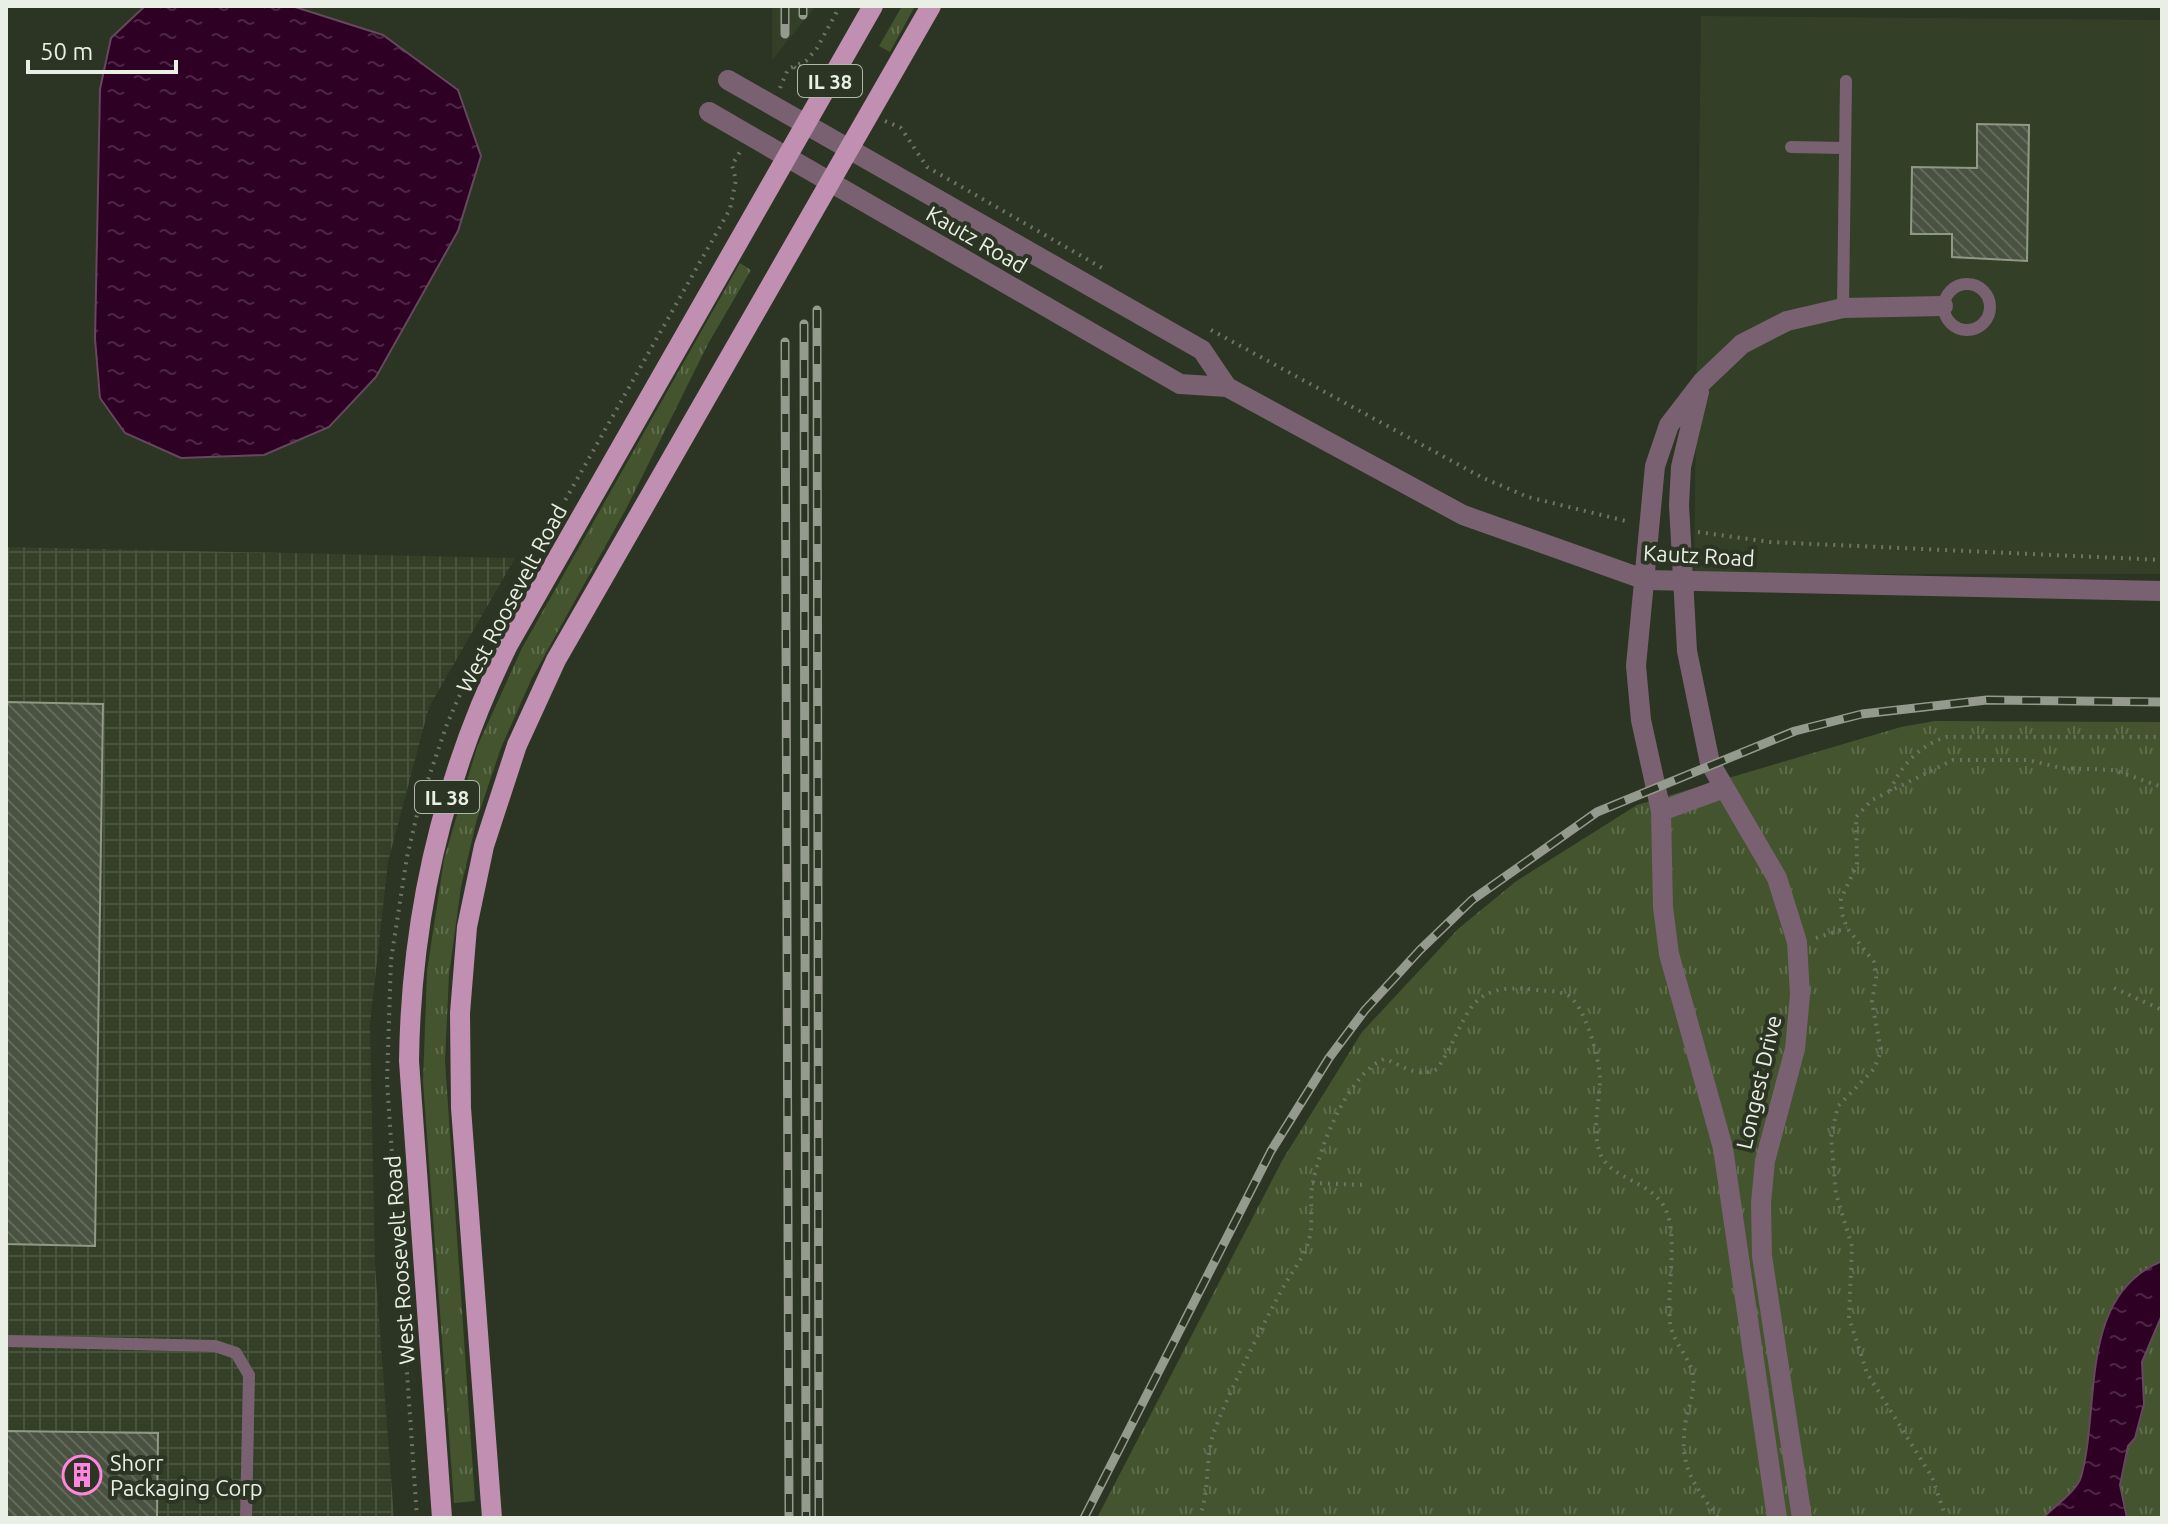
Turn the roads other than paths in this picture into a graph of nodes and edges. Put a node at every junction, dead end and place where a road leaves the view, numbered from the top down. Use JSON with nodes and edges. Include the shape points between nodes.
{"nodes":[{"id":1,"x":873,"y":6,"type":"edge"},
{"id":2,"x":931,"y":6,"type":"edge"},
{"id":3,"x":728,"y":80,"type":"dead end"},
{"id":4,"x":1846,"y":81,"type":"dead end"},
{"id":5,"x":709,"y":112,"type":"dead end"},
{"id":6,"x":805,"y":125,"type":"junction"},
{"id":7,"x":1791,"y":147,"type":"dead end"},
{"id":8,"x":849,"y":148,"type":"junction"},
{"id":9,"x":1844,"y":148,"type":"junction"},
{"id":10,"x":787,"y":157,"type":"junction"},
{"id":11,"x":830,"y":182,"type":"junction"},
{"id":12,"x":1943,"y":306,"type":"dead end"},
{"id":13,"x":1843,"y":308,"type":"junction"},
{"id":14,"x":1702,"y":382,"type":"junction"},
{"id":15,"x":1227,"y":387,"type":"junction"},
{"id":16,"x":1646,"y":580,"type":"junction"},
{"id":17,"x":1681,"y":581,"type":"junction"},
{"id":18,"x":2162,"y":591,"type":"edge"},
{"id":19,"x":1724,"y":788,"type":"junction"},
{"id":20,"x":1661,"y":811,"type":"junction"},
{"id":21,"x":6,"y":1341,"type":"edge"},
{"id":22,"x":246,"y":1518,"type":"edge"},
{"id":23,"x":442,"y":1518,"type":"edge"},
{"id":24,"x":492,"y":1518,"type":"edge"},
{"id":25,"x":1777,"y":1518,"type":"edge"},
{"id":26,"x":1802,"y":1518,"type":"edge"}],
"edges":[{"from":1,"to":6,"type":"main road","name":"West Roosevelt Road","number":"IL 38"},
{"from":2,"to":8,"type":"main road","number":"IL 38"},
{"from":3,"to":6,"type":"street","name":"Kautz Road"},
{"from":4,"to":9,"type":"lane"},
{"from":5,"to":10,"type":"street","name":"Kautz Road"},
{"from":6,"to":8,"type":"street","name":"Kautz Road"},
{"from":6,"to":10,"type":"main road","name":"West Roosevelt Road","number":"IL 38"},
{"from":7,"to":9,"type":"lane"},
{"from":8,"to":11,"type":"main road","number":"IL 38"},
{"from":8,"to":15,"type":"street","name":"Kautz Road","via":[[1202,350]]},
{"from":9,"to":13,"type":"lane"},
{"from":10,"to":11,"type":"street","name":"Kautz Road"},
{"from":10,"to":23,"type":"main road","name":"West Roosevelt Road","number":"IL 38","via":[[508,645],[466,740],[433,849],[415,950],[409,1061]]},
{"from":11,"to":15,"type":"street","name":"Kautz Road","via":[[1180,384]]},
{"from":11,"to":24,"type":"main road","number":"IL 38","via":[[556,660],[517,745],[484,846],[465,951],[459,1066]]},
{"from":12,"to":13,"type":"street","name":"Longest Drive"},
{"from":13,"to":14,"type":"street","name":"Longest Drive","via":[[1787,321],[1742,344]]},
{"from":14,"to":16,"type":"street","name":"Longest Drive","via":[[1669,425],[1655,466]]},
{"from":14,"to":17,"type":"street","name":"Longest Drive","via":[[1681,467]]},
{"from":15,"to":16,"type":"street","name":"Kautz Road","via":[[1463,515]]},
{"from":16,"to":17,"type":"street","name":"Kautz Road"},
{"from":16,"to":20,"type":"street","name":"Longest Drive","via":[[1636,666],[1641,720]]},
{"from":17,"to":18,"type":"street","name":"Kautz Road"},
{"from":17,"to":19,"type":"street","name":"Longest Drive","via":[[1701,724],[1710,763]]},
{"from":19,"to":20,"type":"street"},
{"from":19,"to":26,"type":"street","name":"Longest Drive","via":[[1777,878],[1797,942],[1795,1049],[1765,1161],[1761,1203],[1762,1256]]},
{"from":20,"to":25,"type":"street","name":"Longest Drive","via":[[1669,954],[1723,1148]]},
{"from":21,"to":22,"type":"lane","via":[[215,1346],[236,1353],[249,1375]]}]}
